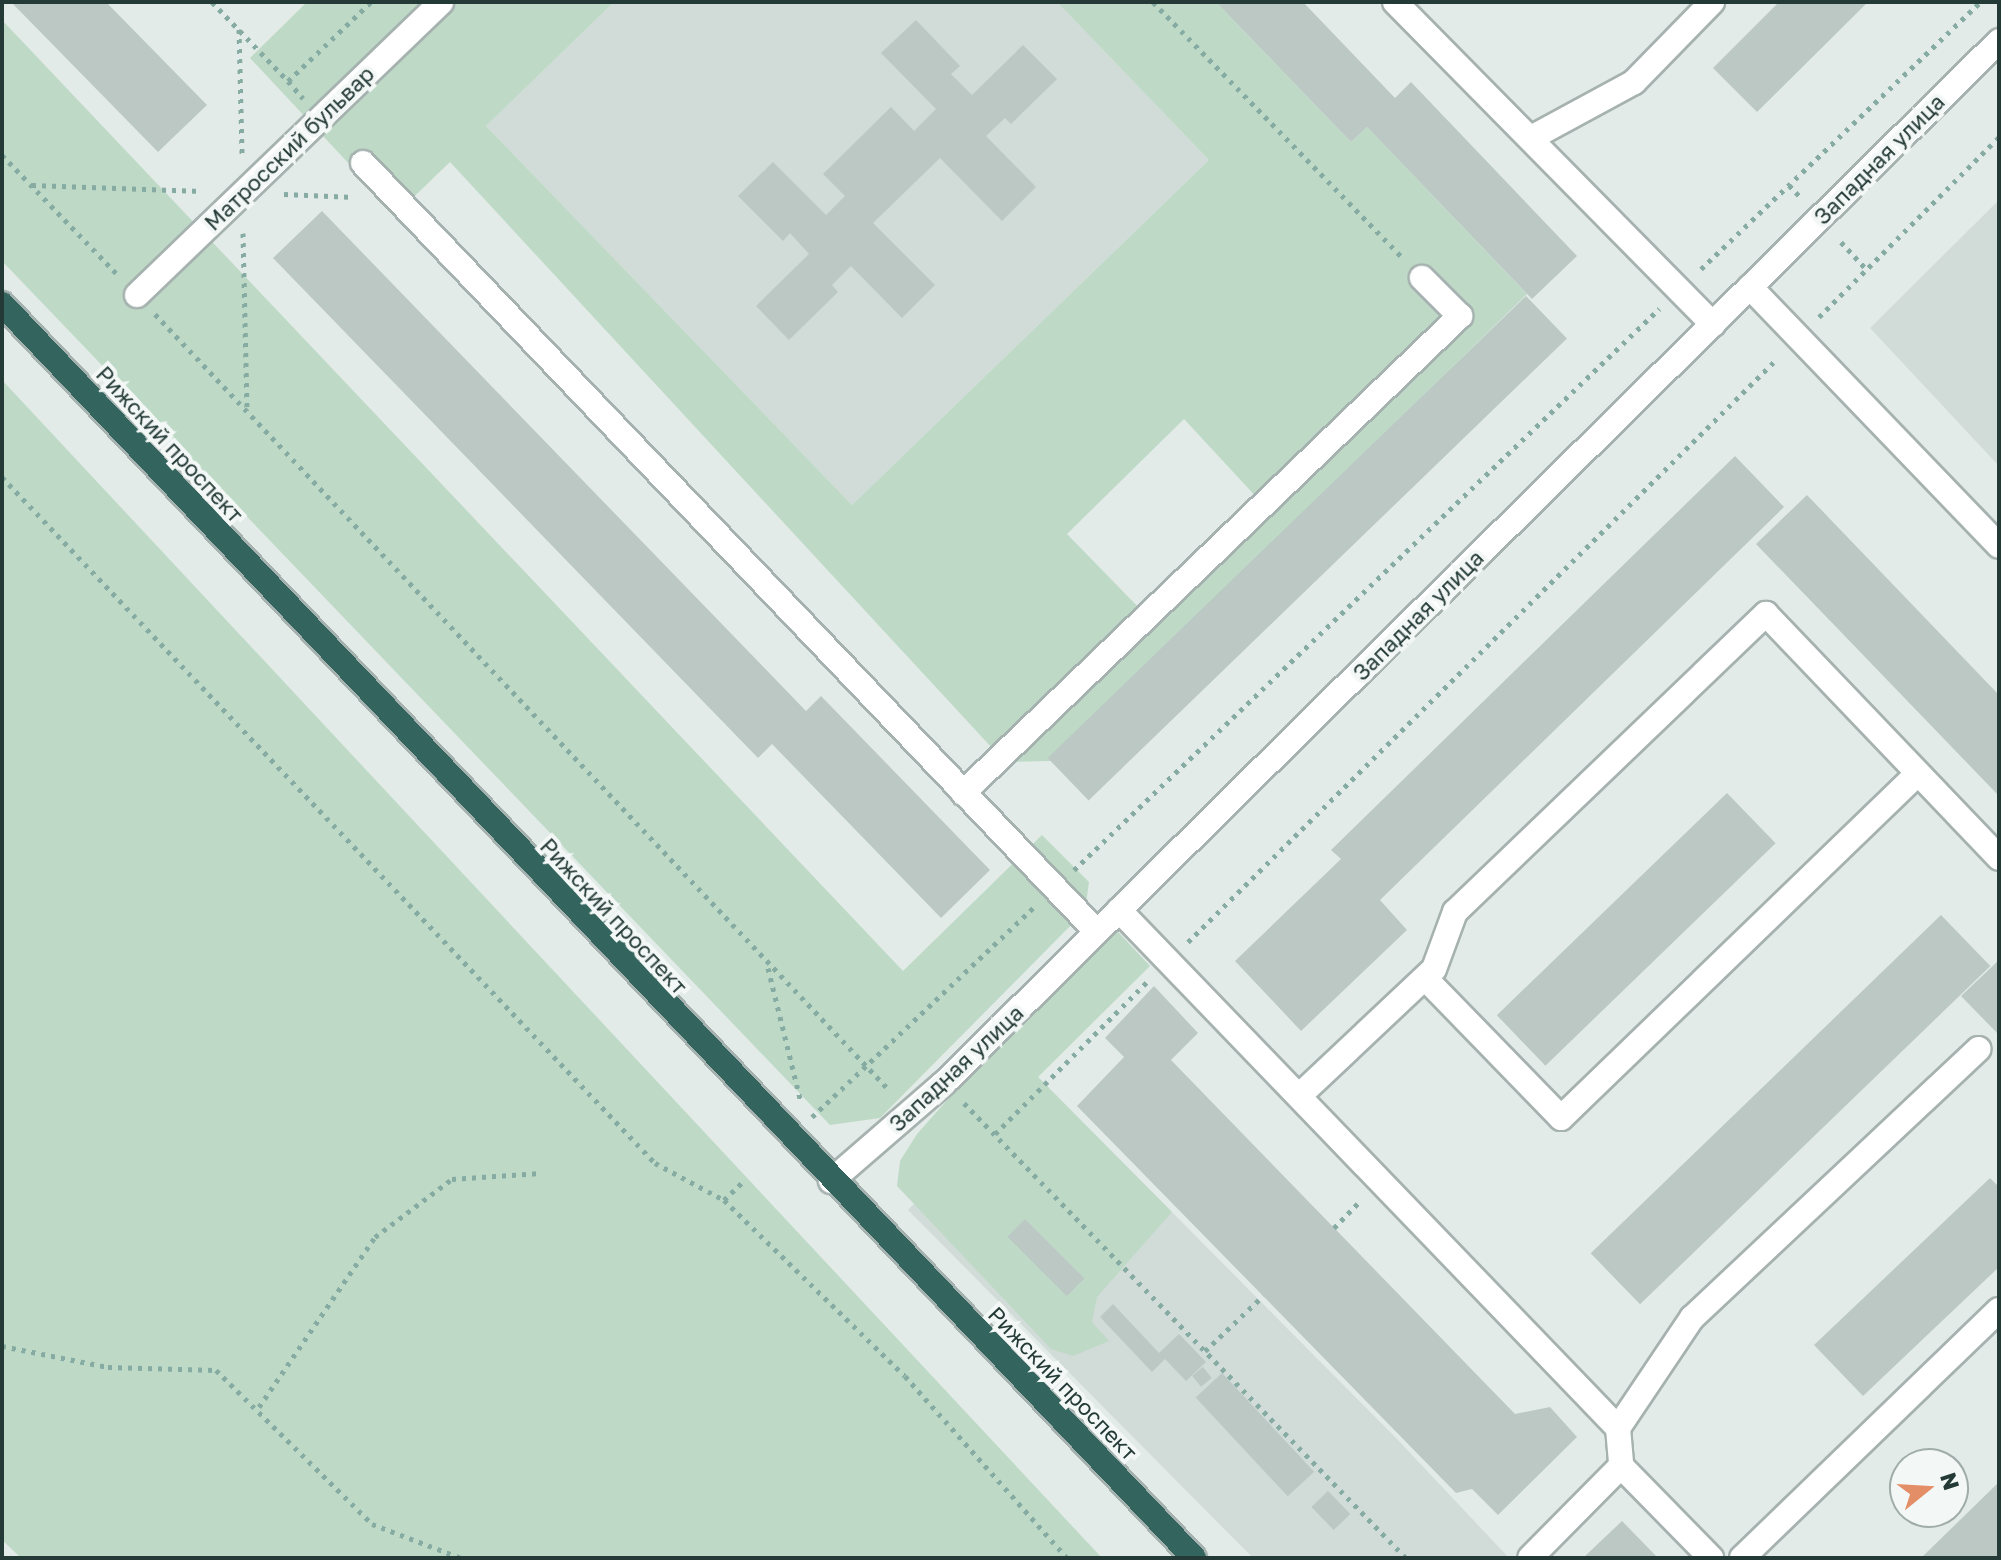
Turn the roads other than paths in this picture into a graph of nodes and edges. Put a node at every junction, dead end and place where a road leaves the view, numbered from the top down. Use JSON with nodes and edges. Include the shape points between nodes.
{"nodes":[{"id":1,"x":441,"y":2,"type":"edge"},
{"id":2,"x":1395,"y":2,"type":"edge"},
{"id":3,"x":1712,"y":2,"type":"edge"},
{"id":4,"x":1999,"y":41,"type":"edge"},
{"id":5,"x":1531,"y":138,"type":"junction"},
{"id":6,"x":363,"y":163,"type":"dead end"},
{"id":7,"x":1422,"y":278,"type":"road end"},
{"id":8,"x":1750,"y":287,"type":"junction"},
{"id":9,"x":137,"y":295,"type":"road end"},
{"id":10,"x":2,"y":304,"type":"edge"},
{"id":11,"x":1713,"y":324,"type":"junction"},
{"id":12,"x":1997,"y":539,"type":"edge"},
{"id":13,"x":1917,"y":774,"type":"junction"},
{"id":14,"x":963,"y":793,"type":"junction"},
{"id":15,"x":1999,"y":858,"type":"edge"},
{"id":16,"x":1119,"y":910,"type":"junction"},
{"id":17,"x":1097,"y":932,"type":"junction"},
{"id":18,"x":1425,"y":978,"type":"junction"},
{"id":19,"x":1978,"y":1049,"type":"dead end"},
{"id":20,"x":1299,"y":1096,"type":"junction"},
{"id":21,"x":831,"y":1181,"type":"junction"},
{"id":22,"x":1999,"y":1310,"type":"edge"},
{"id":23,"x":1618,"y":1428,"type":"junction"},
{"id":24,"x":1621,"y":1466,"type":"junction"},
{"id":25,"x":1194,"y":1558,"type":"edge"},
{"id":26,"x":1530,"y":1558,"type":"edge"},
{"id":27,"x":1711,"y":1558,"type":"edge"},
{"id":28,"x":1742,"y":1558,"type":"edge"}],
"edges":[{"from":1,"to":9,"type":"street","name":"Матросский бульвар"},
{"from":2,"to":5,"type":"street"},
{"from":3,"to":5,"type":"street","via":[[1634,82]]},
{"from":4,"to":8,"type":"street","name":"Западная улица"},
{"from":5,"to":11,"type":"street"},
{"from":6,"to":14,"type":"street"},
{"from":7,"to":14,"type":"street","via":[[1460,316]]},
{"from":8,"to":11,"type":"street","name":"Западная улица"},
{"from":8,"to":12,"type":"street"},
{"from":10,"to":21,"type":"highway","name":"Рижский проспект"},
{"from":11,"to":16,"type":"street","name":"Западная улица"},
{"from":13,"to":15,"type":"street"},
{"from":13,"to":18,"type":"street","via":[[1561,1118]]},
{"from":13,"to":18,"type":"street","via":[[1766,614],[1455,912]]},
{"from":14,"to":17,"type":"street"},
{"from":16,"to":17,"type":"street","name":"Западная улица"},
{"from":16,"to":20,"type":"street"},
{"from":17,"to":21,"type":"street","name":"Западная улица","via":[[944,1083]]},
{"from":18,"to":20,"type":"street"},
{"from":19,"to":23,"type":"street","via":[[1692,1318]]},
{"from":20,"to":23,"type":"street"},
{"from":21,"to":25,"type":"highway","name":"Рижский проспект"},
{"from":22,"to":28,"type":"street"},
{"from":23,"to":24,"type":"street"},
{"from":24,"to":26,"type":"street"},
{"from":24,"to":27,"type":"street"}]}
